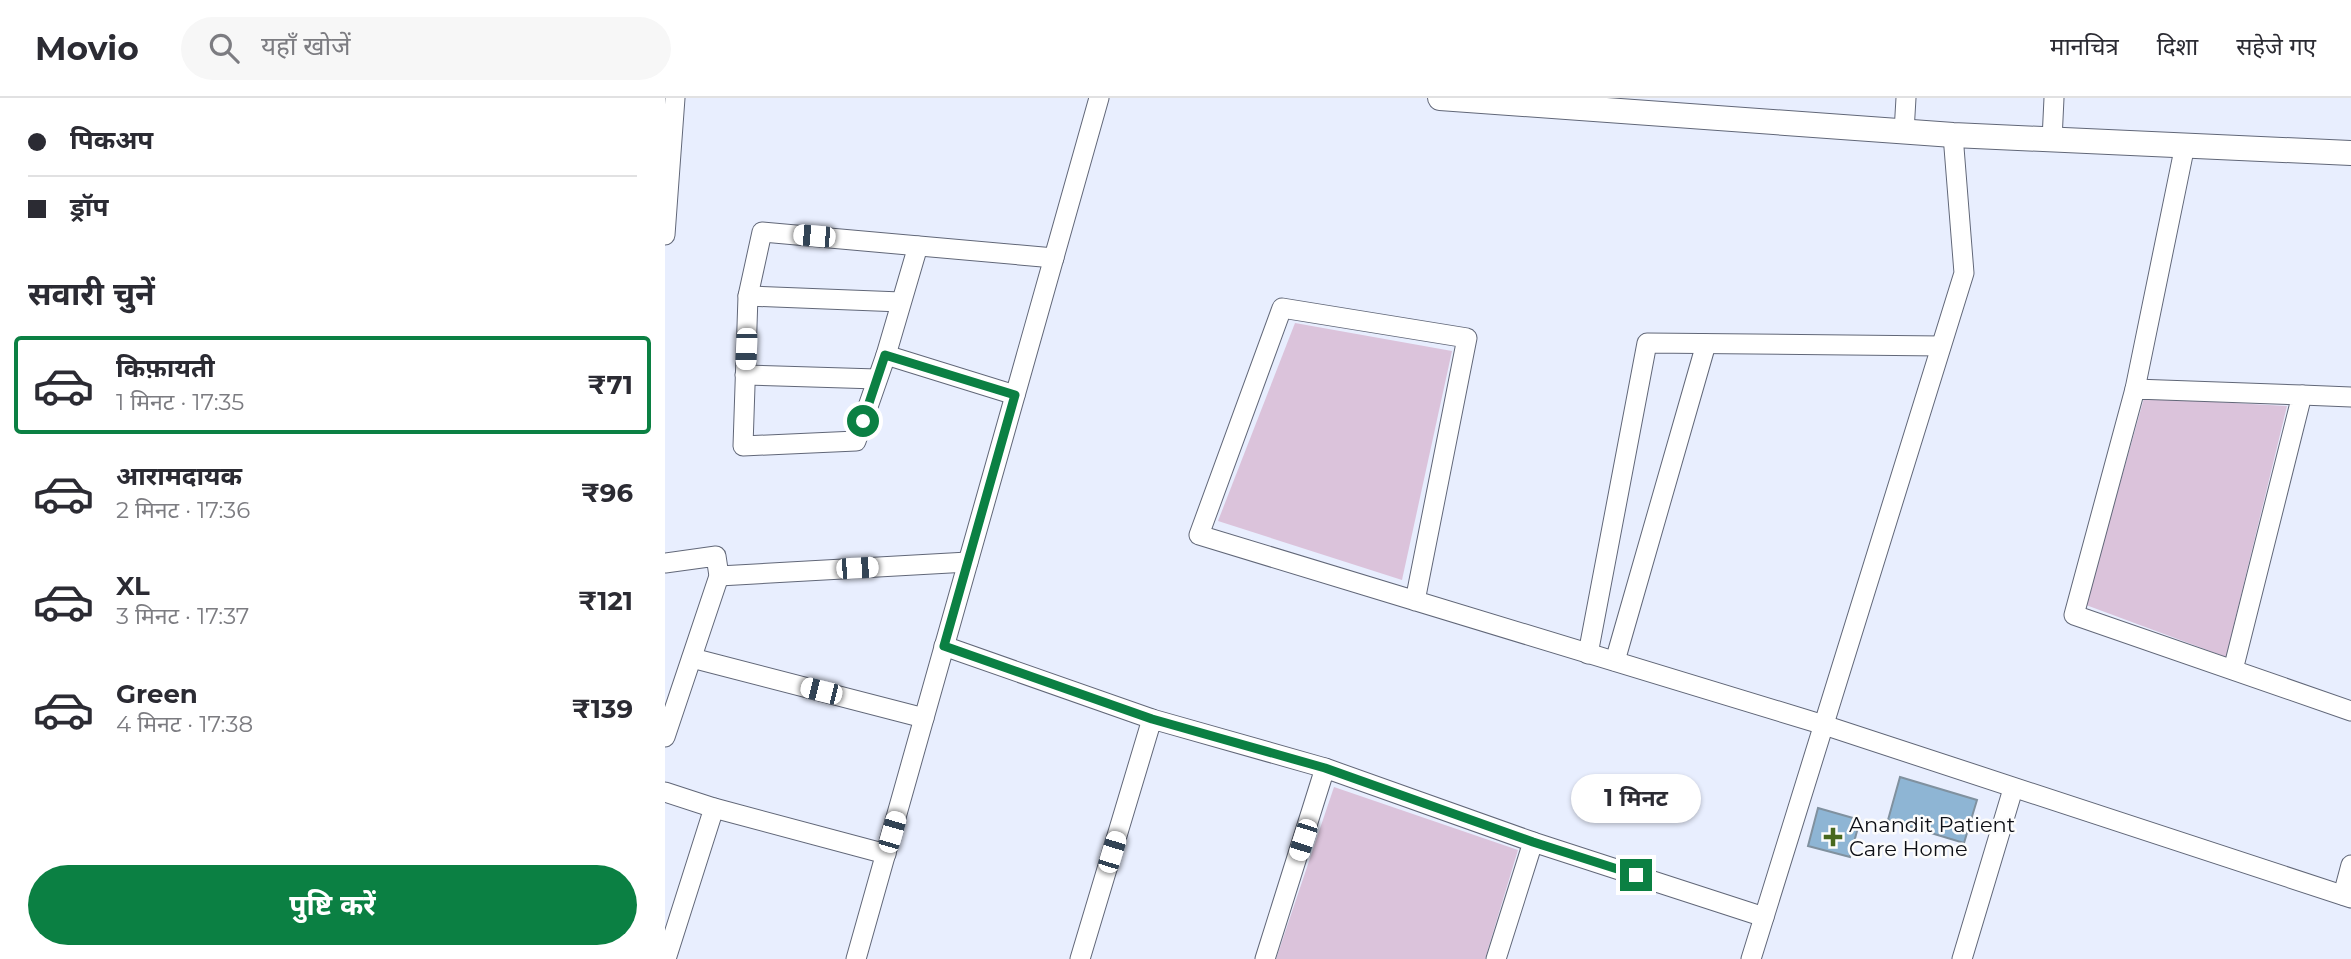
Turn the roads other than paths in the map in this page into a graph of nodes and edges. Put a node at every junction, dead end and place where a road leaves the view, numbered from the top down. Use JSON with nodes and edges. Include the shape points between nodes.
{"nodes":[{"id":1,"x":675,"y":98,"type":"edge"},
{"id":2,"x":1099,"y":98,"type":"edge"},
{"id":3,"x":1440,"y":98,"type":"edge"},
{"id":4,"x":1906,"y":98,"type":"edge"},
{"id":5,"x":2054,"y":98,"type":"edge"},
{"id":6,"x":1544,"y":102,"type":"edge"},
{"id":7,"x":1904,"y":132,"type":"junction"},
{"id":8,"x":1953,"y":135,"type":"junction"},
{"id":9,"x":2052,"y":140,"type":"junction"},
{"id":10,"x":2185,"y":145,"type":"junction"},
{"id":11,"x":2351,"y":153,"type":"edge"},
{"id":12,"x":665,"y":235,"type":"edge"},
{"id":13,"x":918,"y":246,"type":"junction"},
{"id":14,"x":1053,"y":258,"type":"junction"},
{"id":15,"x":748,"y":296,"type":"junction"},
{"id":16,"x":901,"y":302,"type":"junction"},
{"id":17,"x":1706,"y":344,"type":"junction"},
{"id":18,"x":1941,"y":346,"type":"junction"},
{"id":19,"x":885,"y":355,"type":"junction"},
{"id":20,"x":745,"y":375,"type":"junction"},
{"id":21,"x":877,"y":379,"type":"junction"},
{"id":22,"x":2135,"y":389,"type":"junction"},
{"id":23,"x":1015,"y":395,"type":"junction"},
{"id":24,"x":2302,"y":395,"type":"junction"},
{"id":25,"x":2351,"y":397,"type":"edge"},
{"id":26,"x":968,"y":562,"type":"junction"},
{"id":27,"x":665,"y":563,"type":"edge"},
{"id":28,"x":719,"y":576,"type":"junction"},
{"id":29,"x":1415,"y":601,"type":"junction"},
{"id":30,"x":944,"y":646,"type":"junction"},
{"id":31,"x":1587,"y":653,"type":"junction"},
{"id":32,"x":692,"y":658,"type":"junction"},
{"id":33,"x":1615,"y":662,"type":"junction"},
{"id":34,"x":2233,"y":670,"type":"junction"},
{"id":35,"x":2351,"y":711,"type":"edge"},
{"id":36,"x":924,"y":718,"type":"junction"},
{"id":37,"x":1152,"y":719,"type":"junction"},
{"id":38,"x":1823,"y":725,"type":"junction"},
{"id":39,"x":665,"y":737,"type":"edge"},
{"id":40,"x":1325,"y":768,"type":"junction"},
{"id":41,"x":2013,"y":789,"type":"junction"},
{"id":42,"x":665,"y":792,"type":"edge"},
{"id":43,"x":714,"y":808,"type":"junction"},
{"id":44,"x":1533,"y":842,"type":"junction"},
{"id":45,"x":885,"y":854,"type":"junction"},
{"id":46,"x":2351,"y":865,"type":"edge"},
{"id":47,"x":2347,"y":897,"type":"edge"},
{"id":48,"x":673,"y":909,"type":"edge"},
{"id":49,"x":1764,"y":917,"type":"junction"},
{"id":50,"x":666,"y":959,"type":"edge"},
{"id":51,"x":856,"y":959,"type":"edge"},
{"id":52,"x":1080,"y":959,"type":"edge"},
{"id":53,"x":1265,"y":959,"type":"edge"},
{"id":54,"x":1496,"y":959,"type":"edge"},
{"id":55,"x":1751,"y":959,"type":"edge"},
{"id":56,"x":1962,"y":959,"type":"edge"}],
"edges":[{"from":1,"to":12,"type":"street"},
{"from":2,"to":14,"type":"street"},
{"from":3,"to":6,"type":"street"},
{"from":4,"to":7,"type":"street"},
{"from":5,"to":9,"type":"street"},
{"from":6,"to":7,"type":"street"},
{"from":7,"to":8,"type":"street"},
{"from":8,"to":9,"type":"street"},
{"from":8,"to":18,"type":"street","via":[[1964,273]]},
{"from":9,"to":10,"type":"street"},
{"from":10,"to":11,"type":"street"},
{"from":10,"to":22,"type":"street"},
{"from":13,"to":14,"type":"street"},
{"from":13,"to":15,"type":"street","via":[[762,232]]},
{"from":13,"to":16,"type":"street"},
{"from":14,"to":23,"type":"street"},
{"from":15,"to":16,"type":"street"},
{"from":15,"to":20,"type":"street"},
{"from":16,"to":19,"type":"street"},
{"from":17,"to":18,"type":"street"},
{"from":17,"to":31,"type":"street","via":[[1647,343]]},
{"from":17,"to":33,"type":"street"},
{"from":18,"to":38,"type":"street"},
{"from":19,"to":21,"type":"street"},
{"from":19,"to":23,"type":"street"},
{"from":20,"to":21,"type":"street"},
{"from":20,"to":21,"type":"street","via":[[743,446],[856,441]]},
{"from":22,"to":24,"type":"street"},
{"from":22,"to":34,"type":"street","via":[[2074,615]]},
{"from":23,"to":26,"type":"street"},
{"from":24,"to":25,"type":"street"},
{"from":24,"to":34,"type":"street"},
{"from":26,"to":28,"type":"street"},
{"from":26,"to":30,"type":"street"},
{"from":27,"to":28,"type":"street","via":[[716,556]]},
{"from":28,"to":32,"type":"street"},
{"from":29,"to":29,"type":"street","via":[[1467,338],[1282,309],[1199,536]]},
{"from":29,"to":31,"type":"street"},
{"from":30,"to":36,"type":"street"},
{"from":30,"to":37,"type":"street"},
{"from":31,"to":33,"type":"street"},
{"from":32,"to":36,"type":"street"},
{"from":32,"to":39,"type":"street"},
{"from":33,"to":38,"type":"street"},
{"from":34,"to":35,"type":"street"},
{"from":36,"to":45,"type":"street"},
{"from":37,"to":40,"type":"street"},
{"from":37,"to":52,"type":"street"},
{"from":38,"to":41,"type":"street"},
{"from":38,"to":49,"type":"street"},
{"from":40,"to":44,"type":"street"},
{"from":40,"to":53,"type":"street"},
{"from":41,"to":47,"type":"street"},
{"from":41,"to":56,"type":"street"},
{"from":42,"to":43,"type":"street"},
{"from":43,"to":45,"type":"street"},
{"from":43,"to":48,"type":"street"},
{"from":44,"to":49,"type":"street"},
{"from":44,"to":54,"type":"street"},
{"from":45,"to":51,"type":"street"},
{"from":46,"to":47,"type":"street"},
{"from":48,"to":50,"type":"street"},
{"from":49,"to":55,"type":"street"}]}
